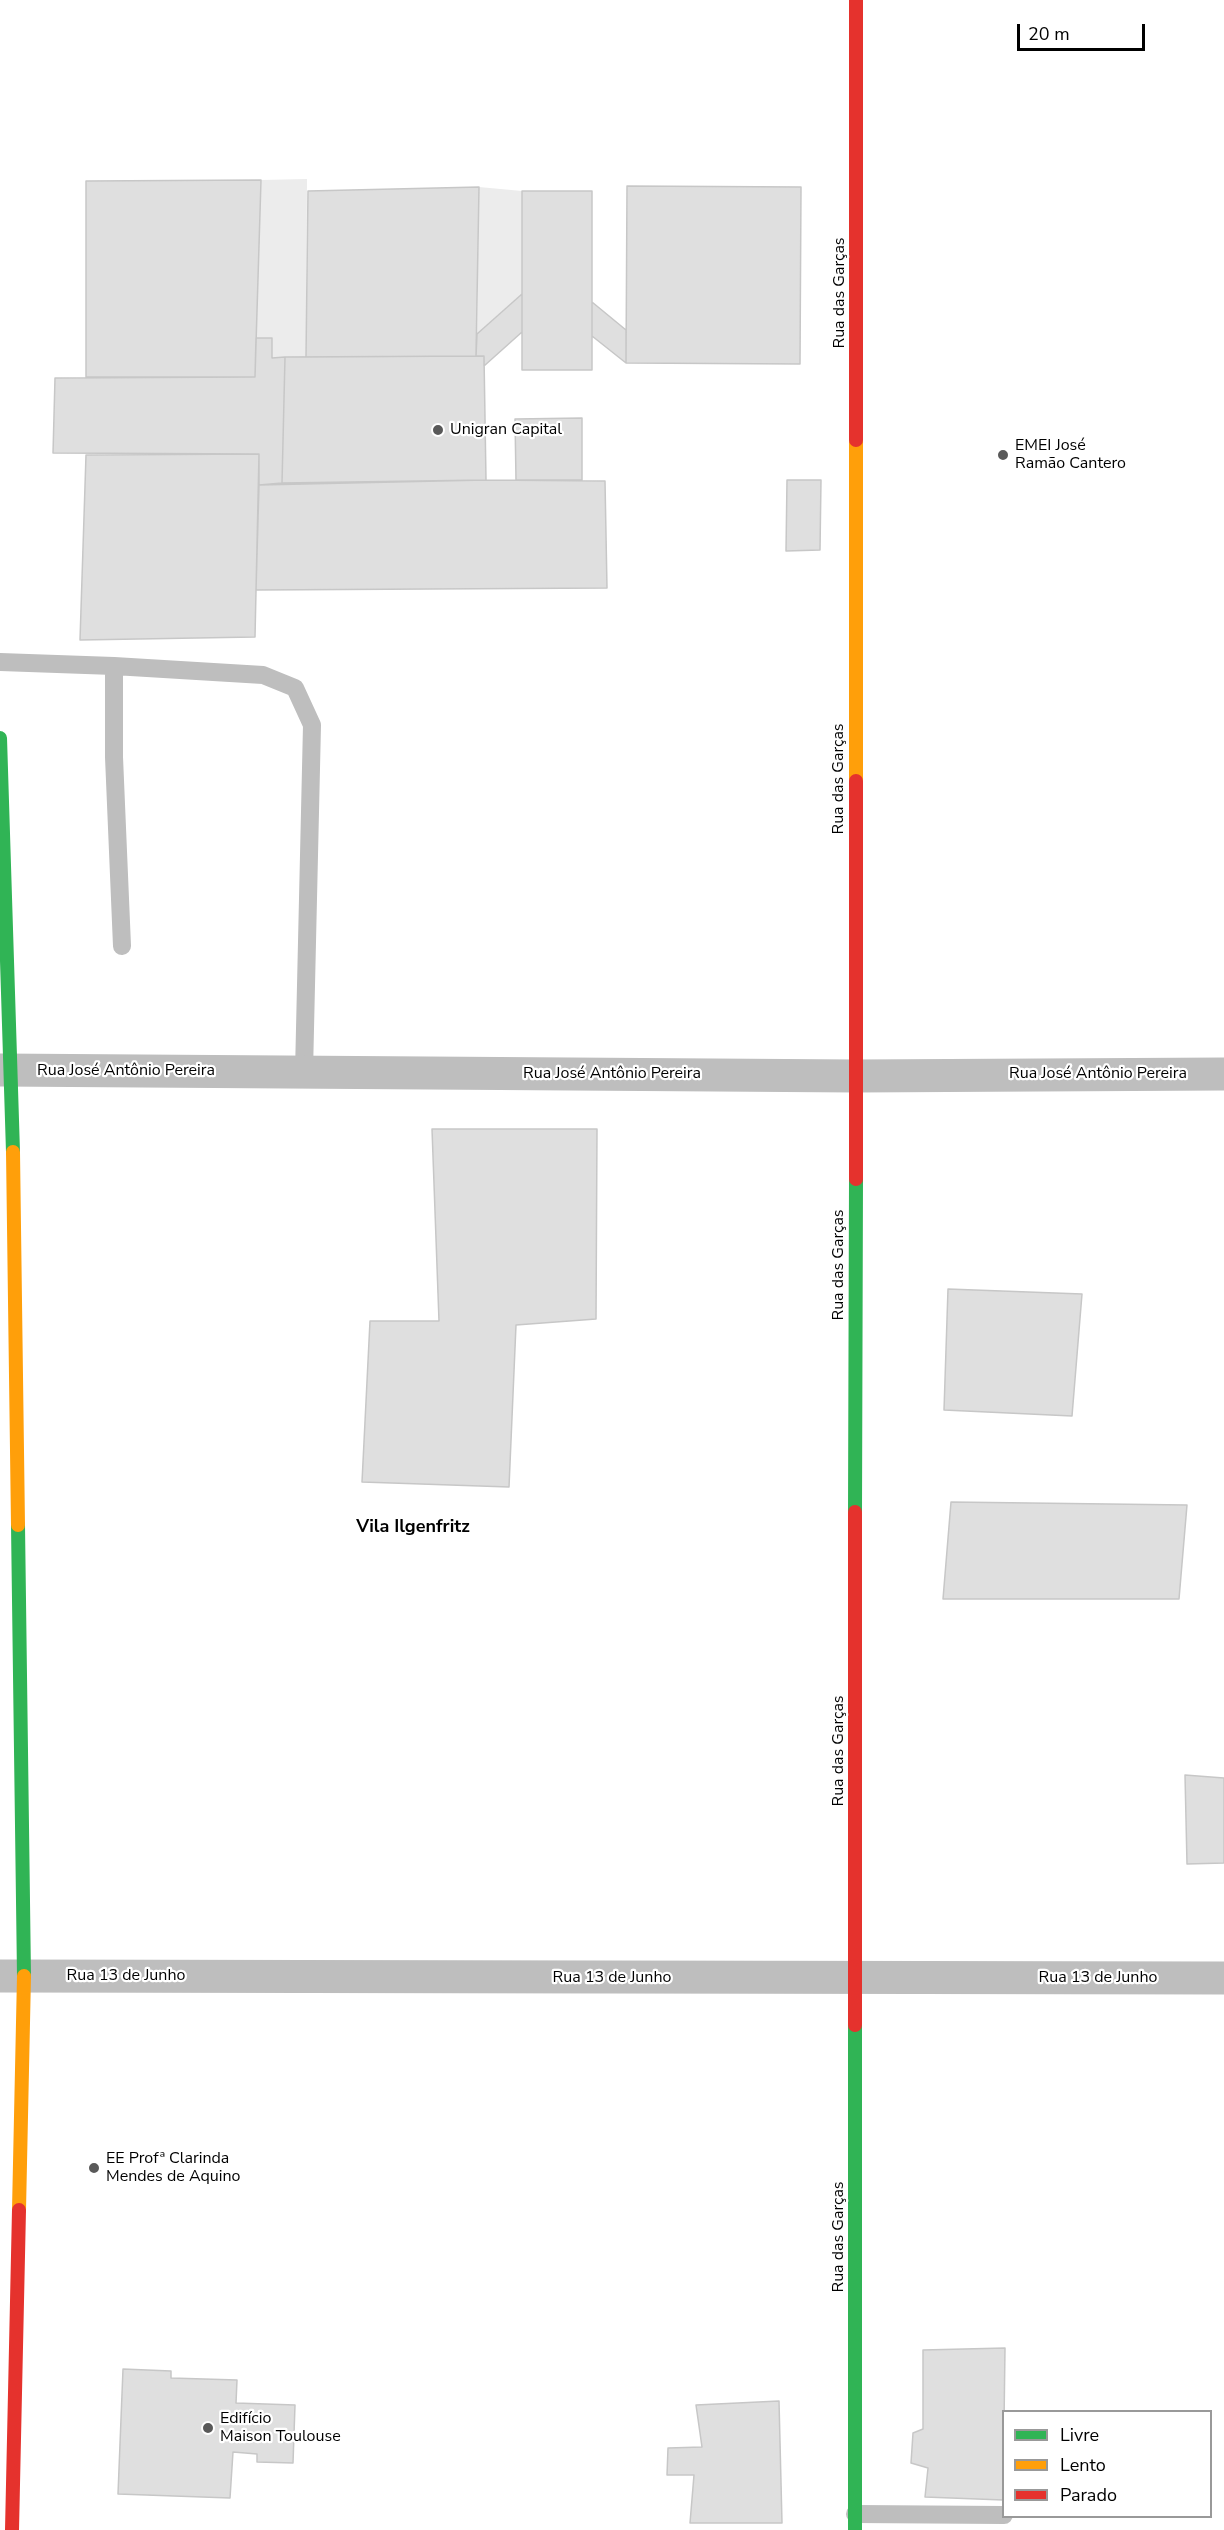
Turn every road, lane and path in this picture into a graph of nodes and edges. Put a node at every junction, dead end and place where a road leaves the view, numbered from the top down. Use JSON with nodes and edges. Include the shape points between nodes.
{"nodes":[{"id":1,"x":856,"y":0,"type":"edge"},
{"id":2,"x":0,"y":662,"type":"edge"},
{"id":3,"x":114,"y":666,"type":"junction"},
{"id":4,"x":0,"y":738,"type":"edge"},
{"id":5,"x":2,"y":821,"type":"edge"},
{"id":6,"x":122,"y":946,"type":"dead end"},
{"id":7,"x":6,"y":1070,"type":"edge"},
{"id":8,"x":304,"y":1072,"type":"junction"},
{"id":9,"x":1224,"y":1074,"type":"edge"},
{"id":10,"x":856,"y":1076,"type":"junction"},
{"id":11,"x":12,"y":1976,"type":"edge"},
{"id":12,"x":1224,"y":1978,"type":"edge"},
{"id":13,"x":855,"y":1979,"type":"junction"},
{"id":14,"x":1002,"y":2515,"type":"edge"},
{"id":15,"x":855,"y":2522,"type":"edge"},
{"id":16,"x":12,"y":2530,"type":"edge"}],
"edges":[{"from":1,"to":10,"type":"street","name":"Rua das Garças"},
{"from":2,"to":3,"type":"lane"},
{"from":3,"to":6,"type":"lane"},
{"from":3,"to":8,"type":"lane","via":[[263,675],[295,688],[312,725]]},
{"from":4,"to":5,"type":"street"},
{"from":5,"to":7,"type":"street"},
{"from":7,"to":8,"type":"street","name":"Rua José Antônio Pereira"},
{"from":7,"to":11,"type":"street"},
{"from":8,"to":10,"type":"street","name":"Rua José Antônio Pereira"},
{"from":9,"to":10,"type":"street","name":"Rua José Antônio Pereira"},
{"from":10,"to":13,"type":"street","name":"Rua das Garças"},
{"from":11,"to":13,"type":"street","name":"Rua 13 de Junho"},
{"from":11,"to":16,"type":"street"},
{"from":12,"to":13,"type":"street","name":"Rua 13 de Junho"},
{"from":13,"to":15,"type":"street","name":"Rua das Garças"},
{"from":14,"to":15,"type":"lane"}]}
